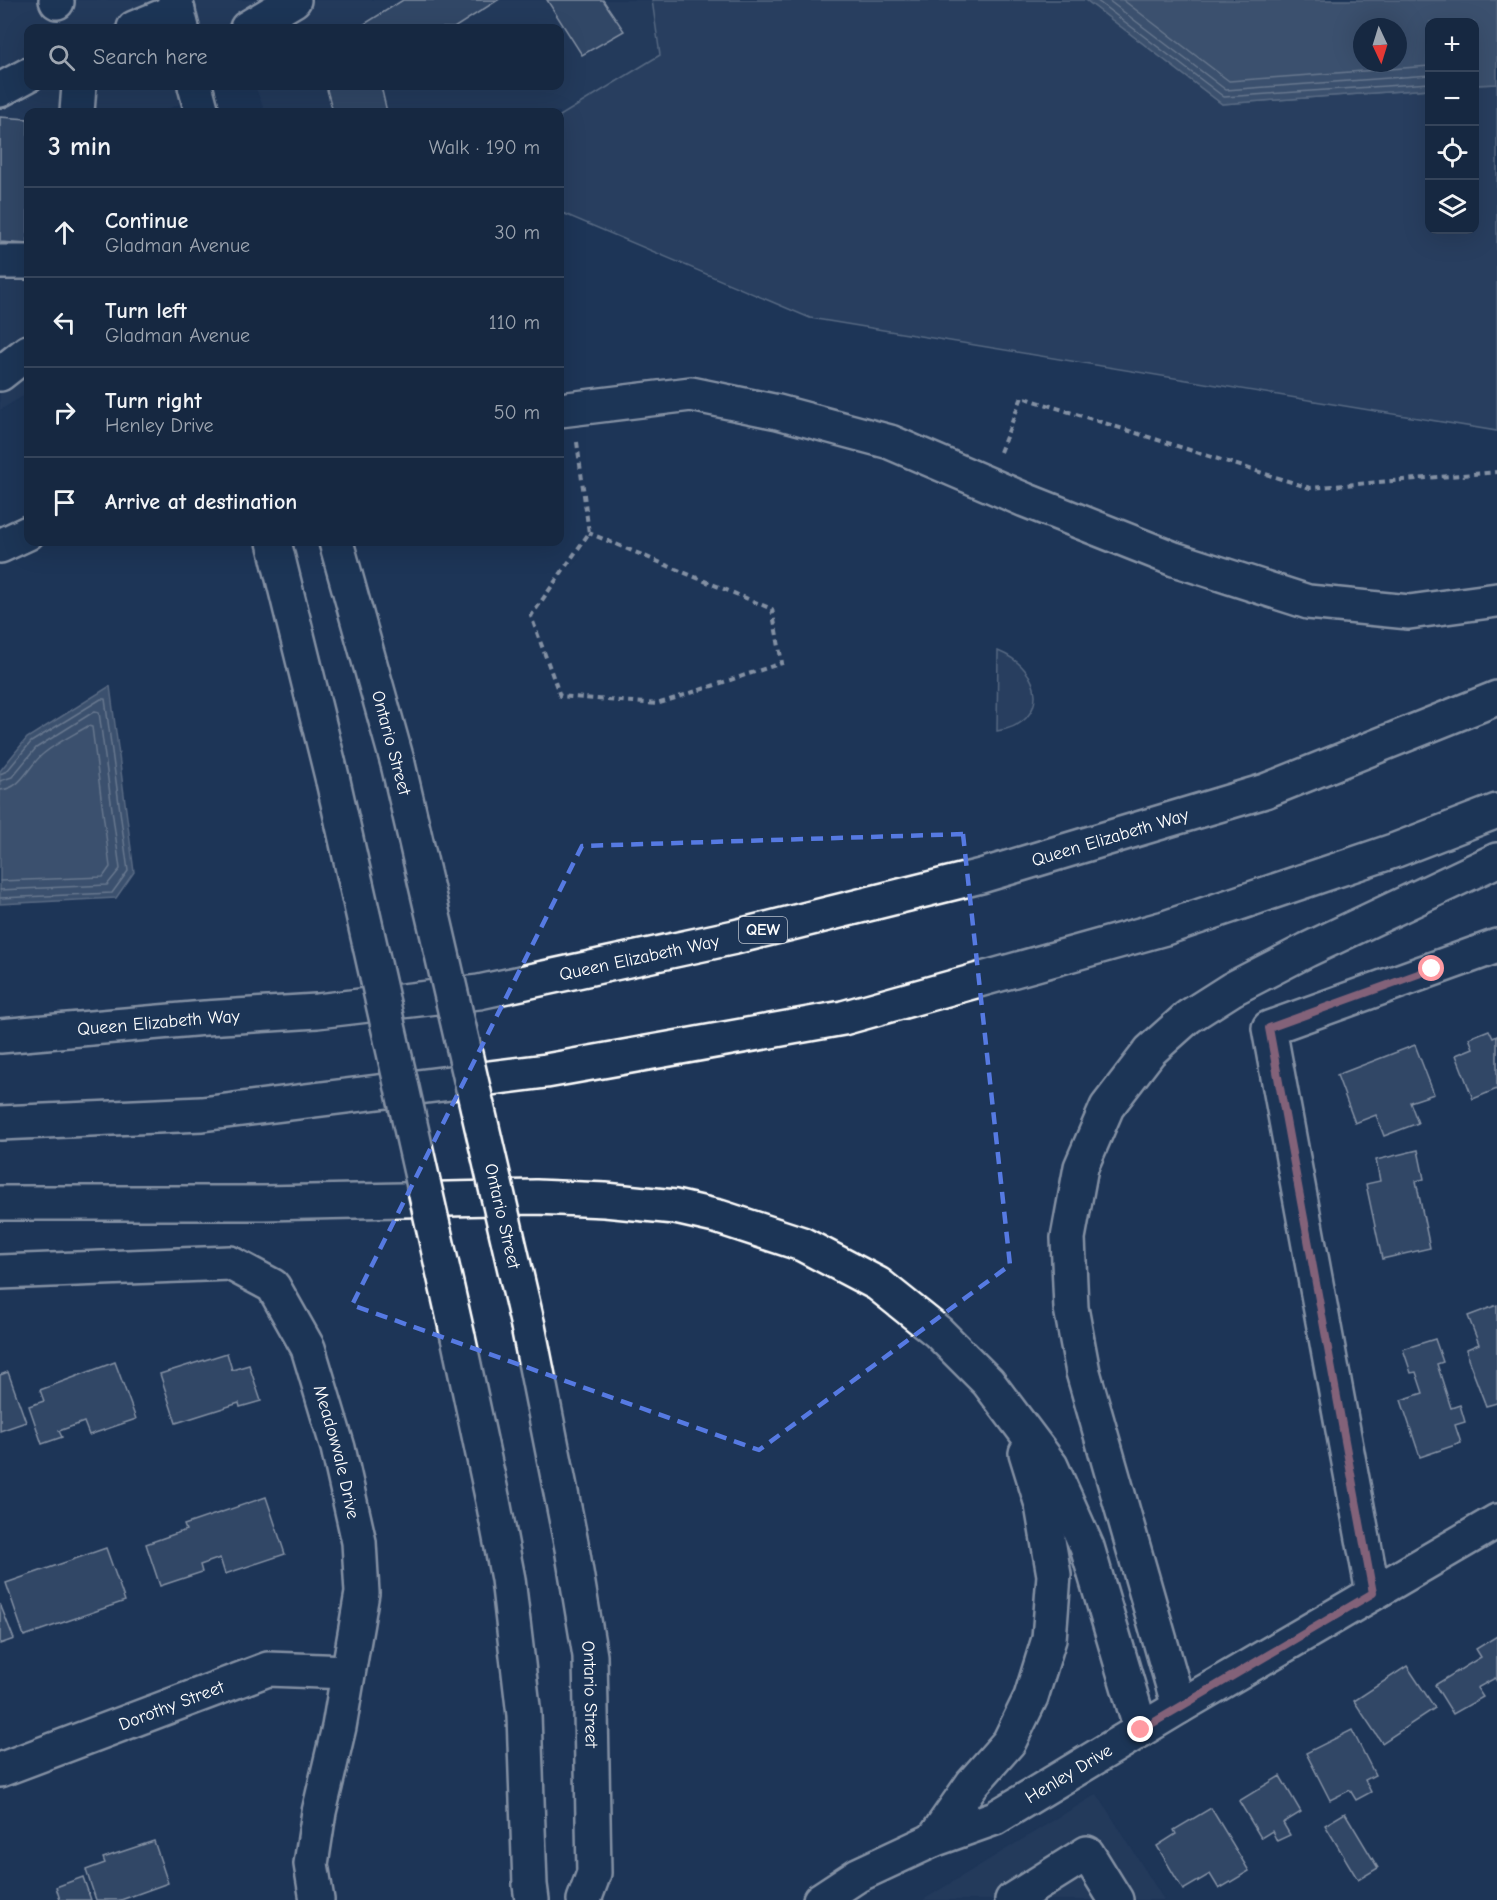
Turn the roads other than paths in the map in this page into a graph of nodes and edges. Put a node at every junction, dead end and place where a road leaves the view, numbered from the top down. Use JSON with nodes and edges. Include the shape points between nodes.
{"nodes":[{"id":1,"x":178,"y":13,"type":"edge"},
{"id":2,"x":146,"y":24,"type":"edge"},
{"id":3,"x":24,"y":77,"type":"edge"},
{"id":4,"x":0,"y":90,"type":"edge"},
{"id":5,"x":79,"y":90,"type":"edge"},
{"id":6,"x":196,"y":90,"type":"edge"},
{"id":7,"x":77,"y":108,"type":"edge"},
{"id":8,"x":201,"y":108,"type":"edge"},
{"id":9,"x":0,"y":262,"type":"edge"},
{"id":10,"x":24,"y":262,"type":"edge"},
{"id":11,"x":566,"y":409,"type":"edge"},
{"id":12,"x":24,"y":535,"type":"edge"},
{"id":13,"x":0,"y":546,"type":"edge"},
{"id":14,"x":275,"y":546,"type":"edge"},
{"id":15,"x":337,"y":546,"type":"edge"},
{"id":16,"x":1497,"y":600,"type":"edge"},
{"id":17,"x":1497,"y":698,"type":"edge"},
{"id":18,"x":1497,"y":811,"type":"edge"},
{"id":19,"x":1497,"y":860,"type":"edge"},
{"id":20,"x":1497,"y":946,"type":"edge"},
{"id":21,"x":0,"y":1035,"type":"edge"},
{"id":22,"x":0,"y":1124,"type":"edge"},
{"id":23,"x":0,"y":1203,"type":"edge"},
{"id":24,"x":0,"y":1272,"type":"edge"},
{"id":25,"x":988,"y":1382,"type":"junction"},
{"id":26,"x":1497,"y":1521,"type":"edge"},
{"id":27,"x":1373,"y":1593,"type":"junction"},
{"id":28,"x":348,"y":1672,"type":"junction"},
{"id":29,"x":1179,"y":1707,"type":"junction"},
{"id":30,"x":1141,"y":1730,"type":"junction"},
{"id":31,"x":0,"y":1770,"type":"edge"},
{"id":32,"x":933,"y":1840,"type":"junction"},
{"id":33,"x":316,"y":1900,"type":"edge"},
{"id":34,"x":532,"y":1900,"type":"edge"},
{"id":35,"x":584,"y":1900,"type":"edge"},
{"id":36,"x":820,"y":1900,"type":"edge"},
{"id":37,"x":1012,"y":1900,"type":"edge"},
{"id":38,"x":1116,"y":1900,"type":"edge"}],
"edges":[{"from":1,"to":2,"type":"main road"},
{"from":3,"to":4,"type":"main road"},
{"from":5,"to":7,"type":"main road"},
{"from":6,"to":8,"type":"main road"},
{"from":9,"to":10,"type":"main road"},
{"from":11,"to":16,"type":"main road","via":[[691,394],[778,412],[890,442],[1174,559],[1308,602],[1409,612]]},
{"from":12,"to":13,"type":"main road"},
{"from":14,"to":34,"type":"main road","bridge":true,"via":[[333,781],[494,1501],[508,1579],[524,1715]]},
{"from":15,"to":35,"type":"main road","name":"Ontario Street","bridge":true,"via":[[398,764],[528,1326],[572,1548],[590,1656],[594,1873]]},
{"from":17,"to":21,"type":"main road","name":"Queen Elizabeth Way","number":"QEW","via":[[1265,791],[981,876],[735,937],[479,992],[317,1011]]},
{"from":18,"to":22,"type":"main road","via":[[1396,850],[1165,928],[843,1018],[499,1077],[202,1114]]},
{"from":19,"to":29,"type":"main road","via":[[1298,955],[1188,1017],[1150,1051],[1107,1107],[1081,1167],[1068,1238],[1071,1308],[1083,1372]]},
{"from":20,"to":27,"type":"main road","via":[[1269,1028]]},
{"from":23,"to":25,"type":"main road","via":[[536,1197],[675,1207],[802,1244],[878,1284],[938,1332]]},
{"from":24,"to":28,"type":"main road","name":"Meadowvale Drive","via":[[230,1263],[273,1286],[308,1348],[338,1448],[359,1542],[362,1593]]},
{"from":25,"to":30,"type":"main road","via":[[1052,1466],[1088,1547]]},
{"from":25,"to":32,"type":"main road","via":[[1027,1453],[1042,1505],[1054,1575],[1049,1639],[1031,1697],[1009,1742],[972,1784]]},
{"from":26,"to":27,"type":"main road","name":"Henley Drive"},
{"from":27,"to":29,"type":"main road","name":"Henley Drive"},
{"from":28,"to":31,"type":"main road","name":"Dorothy Street","via":[[268,1669]]},
{"from":28,"to":33,"type":"main road","name":"Meadowvale Drive","via":[[311,1864]]},
{"from":29,"to":30,"type":"main road","name":"Henley Drive"},
{"from":30,"to":32,"type":"main road","name":"Henley Drive","via":[[995,1818]]},
{"from":32,"to":36,"type":"main road","name":"Henley Drive","via":[[858,1875]]},
{"from":37,"to":38,"type":"main road","via":[[1087,1853]]}]}
